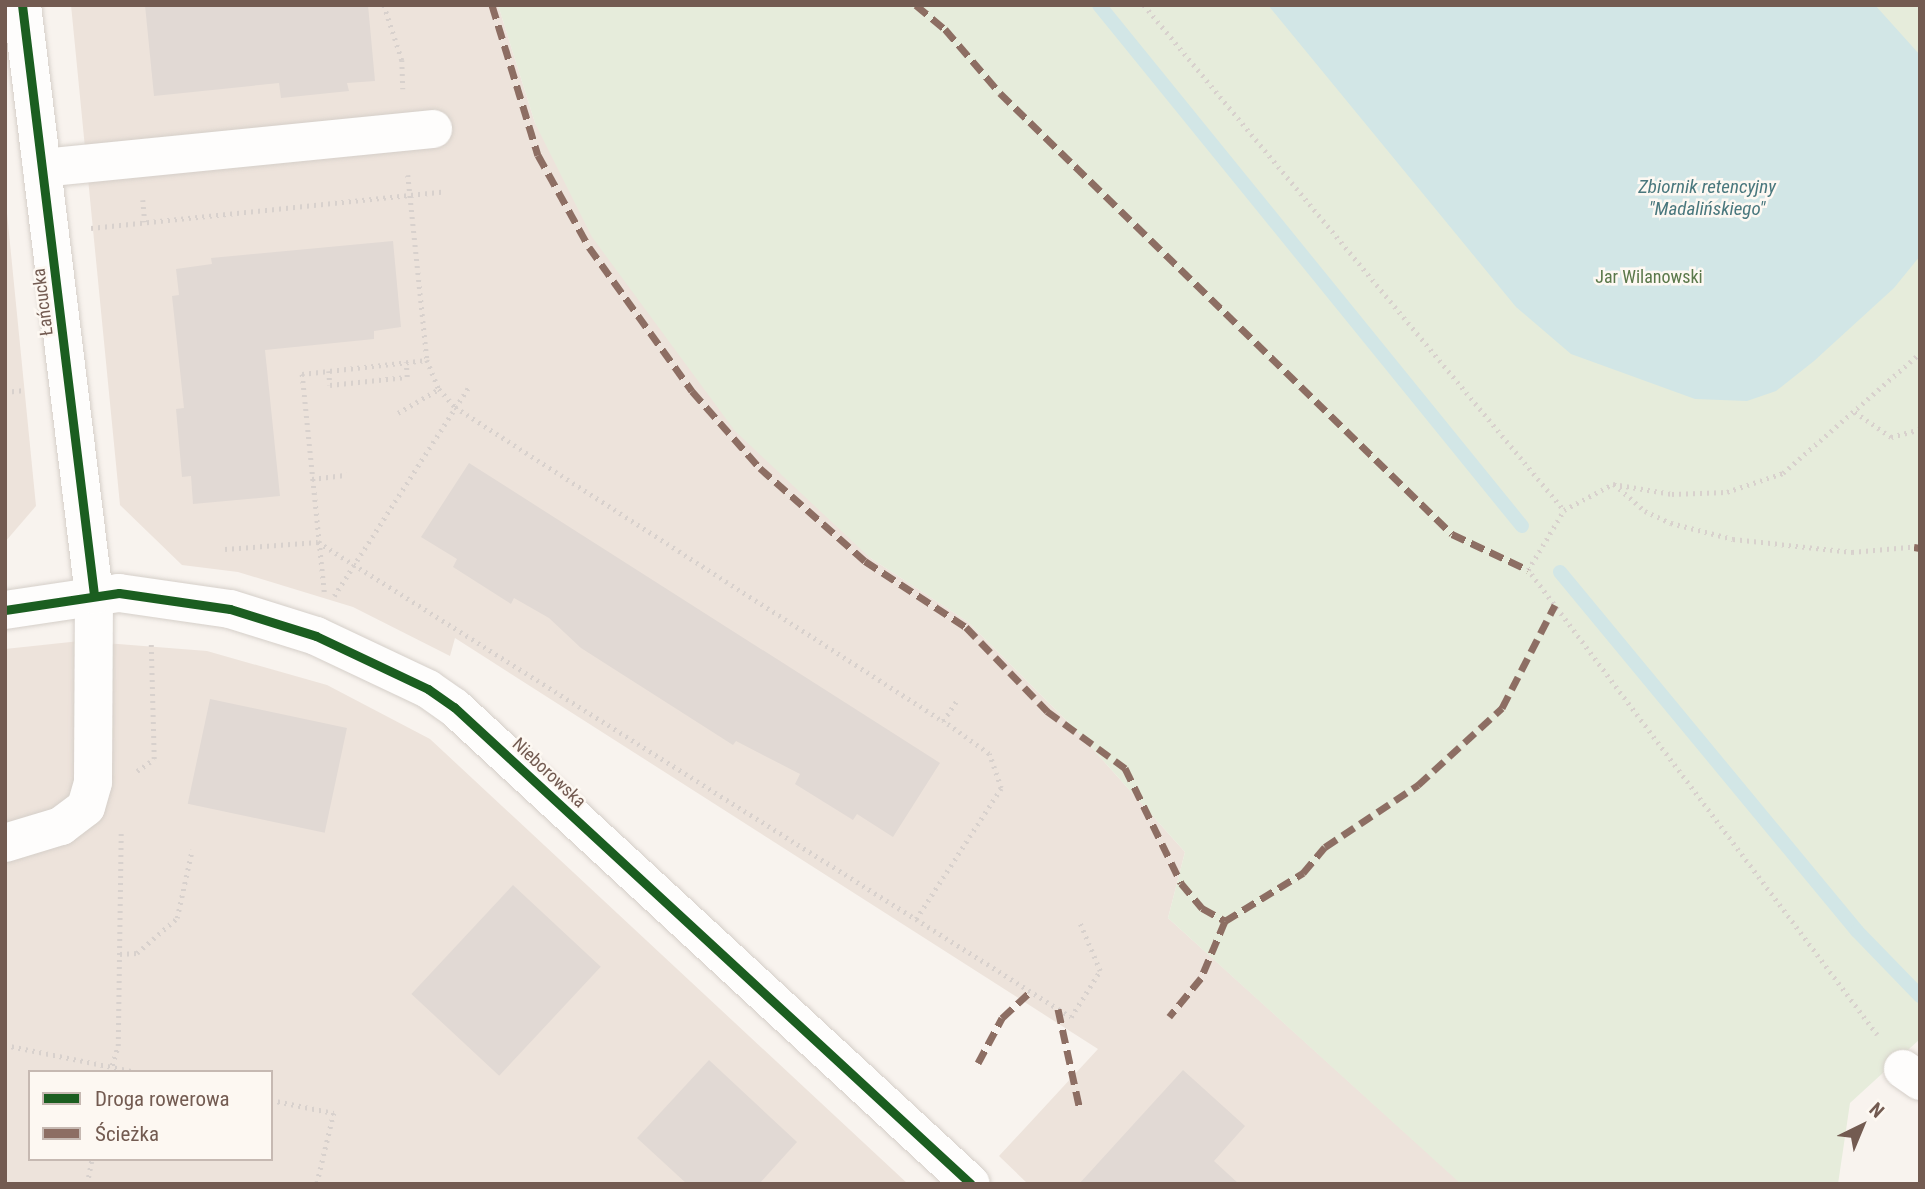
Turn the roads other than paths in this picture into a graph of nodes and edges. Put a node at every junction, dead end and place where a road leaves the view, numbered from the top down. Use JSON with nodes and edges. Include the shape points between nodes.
{"nodes":[{"id":1,"x":22,"y":5,"type":"edge"},
{"id":2,"x":419,"y":130,"type":"road end"},
{"id":3,"x":43,"y":168,"type":"junction"},
{"id":4,"x":94,"y":595,"type":"junction"},
{"id":5,"x":5,"y":610,"type":"edge"},
{"id":6,"x":5,"y":844,"type":"edge"},
{"id":7,"x":971,"y":1184,"type":"edge"}],
"edges":[{"from":1,"to":3,"type":"street","name":"Łańcucka"},
{"from":2,"to":3,"type":"street"},
{"from":3,"to":4,"type":"street","name":"Łańcucka"},
{"from":4,"to":5,"type":"street","name":"Nieborowska"},
{"from":4,"to":6,"type":"street","name":"Łańcucka","via":[[93,782],[86,807],[61,826]]},
{"from":4,"to":7,"type":"street","name":"Nieborowska","via":[[149,596],[321,623],[428,689],[454,707]]}]}
